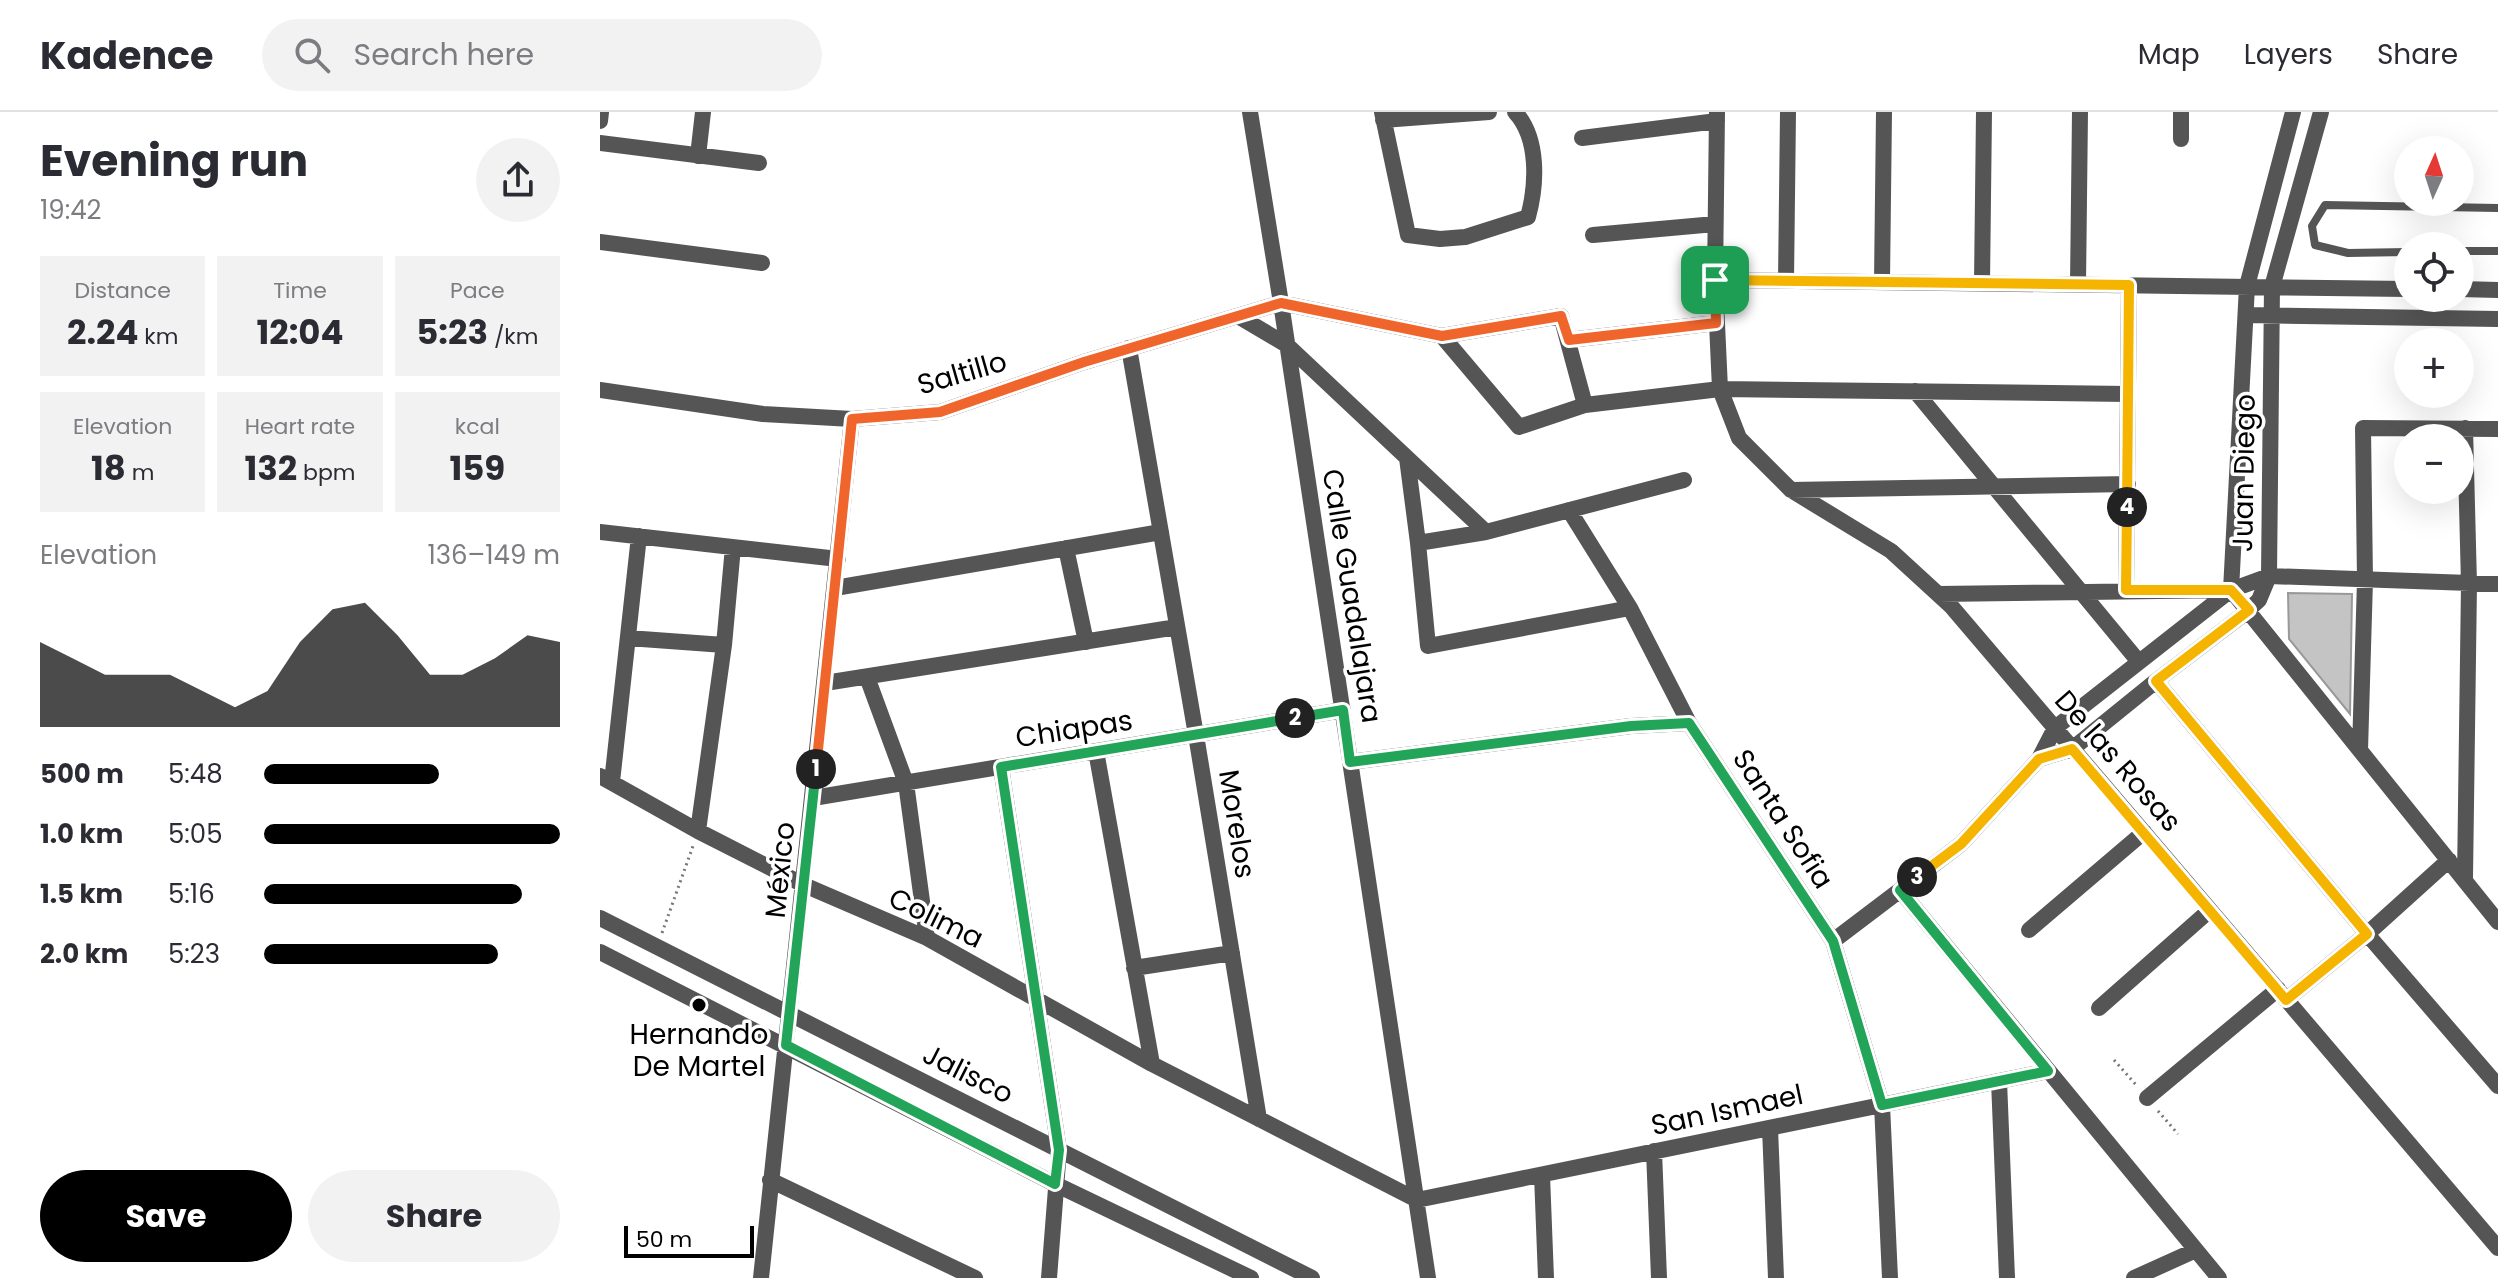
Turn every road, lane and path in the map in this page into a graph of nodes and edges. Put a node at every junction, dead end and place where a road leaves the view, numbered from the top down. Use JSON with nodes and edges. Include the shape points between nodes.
{"nodes":[{"id":1,"x":601,"y":112,"type":"edge"},
{"id":2,"x":703,"y":112,"type":"edge"},
{"id":3,"x":1250,"y":112,"type":"edge"},
{"id":4,"x":1489,"y":112,"type":"edge"},
{"id":5,"x":1515,"y":112,"type":"edge"},
{"id":6,"x":1788,"y":112,"type":"edge"},
{"id":7,"x":1884,"y":112,"type":"edge"},
{"id":8,"x":1984,"y":112,"type":"edge"},
{"id":9,"x":2080,"y":112,"type":"edge"},
{"id":10,"x":2181,"y":112,"type":"edge"},
{"id":11,"x":2293,"y":112,"type":"edge"},
{"id":12,"x":2321,"y":112,"type":"edge"},
{"id":13,"x":1391,"y":116,"type":"edge"},
{"id":14,"x":1717,"y":116,"type":"edge"},
{"id":15,"x":600,"y":121,"type":"edge"},
{"id":16,"x":1582,"y":138,"type":"dead end"},
{"id":17,"x":2181,"y":139,"type":"dead end"},
{"id":18,"x":600,"y":143,"type":"edge"},
{"id":19,"x":698,"y":156,"type":"junction"},
{"id":20,"x":759,"y":163,"type":"dead end"},
{"id":21,"x":2498,"y":208,"type":"edge"},
{"id":22,"x":1715,"y":224,"type":"junction"},
{"id":23,"x":1593,"y":235,"type":"dead end"},
{"id":24,"x":600,"y":242,"type":"edge"},
{"id":25,"x":2474,"y":251,"type":"edge"},
{"id":26,"x":2498,"y":251,"type":"edge"},
{"id":27,"x":2394,"y":252,"type":"edge"},
{"id":28,"x":762,"y":263,"type":"dead end"},
{"id":29,"x":1715,"y":280,"type":"junction"},
{"id":30,"x":1786,"y":281,"type":"junction"},
{"id":31,"x":1882,"y":282,"type":"junction"},
{"id":32,"x":1982,"y":283,"type":"junction"},
{"id":33,"x":2078,"y":284,"type":"junction"},
{"id":34,"x":2129,"y":285,"type":"junction"},
{"id":35,"x":2247,"y":286,"type":"junction"},
{"id":36,"x":2272,"y":287,"type":"junction"},
{"id":37,"x":2394,"y":289,"type":"edge"},
{"id":38,"x":2474,"y":289,"type":"edge"},
{"id":39,"x":2498,"y":290,"type":"edge"},
{"id":40,"x":1281,"y":303,"type":"junction"},
{"id":41,"x":2246,"y":315,"type":"junction"},
{"id":42,"x":1238,"y":316,"type":"junction"},
{"id":43,"x":2272,"y":316,"type":"junction"},
{"id":44,"x":2498,"y":319,"type":"edge"},
{"id":45,"x":1716,"y":323,"type":"junction"},
{"id":46,"x":1442,"y":336,"type":"junction"},
{"id":47,"x":1569,"y":340,"type":"junction"},
{"id":48,"x":1287,"y":345,"type":"junction"},
{"id":49,"x":1129,"y":348,"type":"junction"},
{"id":50,"x":1720,"y":389,"type":"junction"},
{"id":51,"x":600,"y":390,"type":"edge"},
{"id":52,"x":1915,"y":391,"type":"junction"},
{"id":53,"x":2128,"y":394,"type":"junction"},
{"id":54,"x":1585,"y":405,"type":"junction"},
{"id":55,"x":852,"y":419,"type":"junction"},
{"id":56,"x":2394,"y":428,"type":"edge"},
{"id":57,"x":2474,"y":428,"type":"edge"},
{"id":58,"x":2498,"y":429,"type":"edge"},
{"id":59,"x":1407,"y":458,"type":"junction"},
{"id":60,"x":1684,"y":480,"type":"dead end"},
{"id":61,"x":2128,"y":484,"type":"junction"},
{"id":62,"x":1993,"y":485,"type":"junction"},
{"id":63,"x":1791,"y":490,"type":"junction"},
{"id":64,"x":2467,"y":504,"type":"edge"},
{"id":65,"x":1569,"y":510,"type":"junction"},
{"id":66,"x":600,"y":532,"type":"edge"},
{"id":67,"x":1161,"y":532,"type":"junction"},
{"id":68,"x":1486,"y":532,"type":"junction"},
{"id":69,"x":639,"y":536,"type":"junction"},
{"id":70,"x":1418,"y":543,"type":"junction"},
{"id":71,"x":733,"y":547,"type":"junction"},
{"id":72,"x":1066,"y":548,"type":"junction"},
{"id":73,"x":838,"y":559,"type":"junction"},
{"id":74,"x":2269,"y":576,"type":"junction"},
{"id":75,"x":2365,"y":580,"type":"junction"},
{"id":76,"x":2469,"y":584,"type":"junction"},
{"id":77,"x":2498,"y":584,"type":"edge"},
{"id":78,"x":835,"y":588,"type":"junction"},
{"id":79,"x":2126,"y":590,"type":"junction"},
{"id":80,"x":2231,"y":590,"type":"junction"},
{"id":81,"x":2081,"y":591,"type":"junction"},
{"id":82,"x":1938,"y":594,"type":"junction"},
{"id":83,"x":1630,"y":608,"type":"junction"},
{"id":84,"x":2249,"y":610,"type":"junction"},
{"id":85,"x":1177,"y":627,"type":"junction"},
{"id":86,"x":628,"y":638,"type":"junction"},
{"id":87,"x":1086,"y":642,"type":"junction"},
{"id":88,"x":724,"y":645,"type":"junction"},
{"id":89,"x":2139,"y":662,"type":"junction"},
{"id":90,"x":867,"y":677,"type":"junction"},
{"id":91,"x":2156,"y":681,"type":"junction"},
{"id":92,"x":825,"y":683,"type":"junction"},
{"id":93,"x":1343,"y":710,"type":"junction"},
{"id":94,"x":1689,"y":723,"type":"junction"},
{"id":95,"x":2055,"y":728,"type":"junction"},
{"id":96,"x":1196,"y":735,"type":"junction"},
{"id":97,"x":2072,"y":749,"type":"junction"},
{"id":98,"x":2360,"y":750,"type":"junction"},
{"id":99,"x":1096,"y":751,"type":"junction"},
{"id":100,"x":2039,"y":759,"type":"junction"},
{"id":101,"x":1350,"y":762,"type":"junction"},
{"id":102,"x":1001,"y":767,"type":"junction"},
{"id":103,"x":606,"y":779,"type":"edge"},
{"id":104,"x":906,"y":783,"type":"junction"},
{"id":105,"x":813,"y":798,"type":"junction"},
{"id":106,"x":698,"y":831,"type":"junction"},
{"id":107,"x":2144,"y":832,"type":"junction"},
{"id":108,"x":2449,"y":860,"type":"junction"},
{"id":109,"x":2465,"y":878,"type":"junction"},
{"id":110,"x":804,"y":885,"type":"junction"},
{"id":111,"x":1900,"y":890,"type":"junction"},
{"id":112,"x":2210,"y":910,"type":"junction"},
{"id":113,"x":600,"y":918,"type":"edge"},
{"id":114,"x":2498,"y":922,"type":"edge"},
{"id":115,"x":2029,"y":930,"type":"dead end"},
{"id":116,"x":2367,"y":934,"type":"junction"},
{"id":117,"x":927,"y":938,"type":"junction"},
{"id":118,"x":1833,"y":941,"type":"junction"},
{"id":119,"x":657,"y":947,"type":"junction"},
{"id":120,"x":600,"y":952,"type":"edge"},
{"id":121,"x":1232,"y":953,"type":"junction"},
{"id":122,"x":1134,"y":968,"type":"junction"},
{"id":123,"x":645,"y":975,"type":"junction"},
{"id":124,"x":2282,"y":995,"type":"junction"},
{"id":125,"x":1036,"y":1000,"type":"junction"},
{"id":126,"x":2099,"y":1008,"type":"dead end"},
{"id":127,"x":791,"y":1013,"type":"junction"},
{"id":128,"x":786,"y":1045,"type":"junction"},
{"id":129,"x":1152,"y":1064,"type":"junction"},
{"id":130,"x":2048,"y":1071,"type":"junction"},
{"id":131,"x":1999,"y":1081,"type":"junction"},
{"id":132,"x":2498,"y":1086,"type":"edge"},
{"id":133,"x":2147,"y":1098,"type":"dead end"},
{"id":134,"x":1882,"y":1105,"type":"junction"},
{"id":135,"x":1259,"y":1119,"type":"junction"},
{"id":136,"x":1770,"y":1128,"type":"junction"},
{"id":137,"x":1059,"y":1150,"type":"junction"},
{"id":138,"x":1654,"y":1151,"type":"junction"},
{"id":139,"x":1542,"y":1175,"type":"junction"},
{"id":140,"x":770,"y":1180,"type":"junction"},
{"id":141,"x":1055,"y":1184,"type":"junction"},
{"id":142,"x":1417,"y":1200,"type":"junction"},
{"id":143,"x":2498,"y":1248,"type":"edge"},
{"id":144,"x":2196,"y":1250,"type":"junction"},
{"id":145,"x":761,"y":1278,"type":"edge"},
{"id":146,"x":975,"y":1278,"type":"edge"},
{"id":147,"x":1049,"y":1278,"type":"edge"},
{"id":148,"x":1251,"y":1278,"type":"edge"},
{"id":149,"x":1312,"y":1278,"type":"edge"},
{"id":150,"x":1428,"y":1278,"type":"edge"},
{"id":151,"x":1546,"y":1278,"type":"edge"},
{"id":152,"x":1659,"y":1278,"type":"edge"},
{"id":153,"x":1776,"y":1278,"type":"edge"},
{"id":154,"x":1890,"y":1278,"type":"edge"},
{"id":155,"x":2007,"y":1278,"type":"edge"},
{"id":156,"x":2134,"y":1278,"type":"edge"},
{"id":157,"x":2219,"y":1278,"type":"edge"}],
"edges":[{"from":1,"to":15,"type":"street"},
{"from":2,"to":19,"type":"street"},
{"from":3,"to":40,"type":"street","name":"Calle Guadalajara"},
{"from":4,"to":13,"type":"street"},
{"from":5,"to":13,"type":"street","via":[[1532,142],[1534,196],[1528,217],[1465,237],[1440,239],[1408,235]]},
{"from":6,"to":30,"type":"street"},
{"from":7,"to":31,"type":"street"},
{"from":8,"to":32,"type":"street"},
{"from":9,"to":33,"type":"street"},
{"from":10,"to":17,"type":"street"},
{"from":11,"to":35,"type":"street","name":"Juan Diego"},
{"from":12,"to":36,"type":"street","name":"Juan Diego"},
{"from":14,"to":16,"type":"street","name":"De las Rosas"},
{"from":14,"to":22,"type":"street","name":"De las Rosas"},
{"from":18,"to":19,"type":"street"},
{"from":19,"to":20,"type":"street"},
{"from":21,"to":27,"type":"lane","via":[[2325,205],[2312,226],[2315,245],[2348,253]]},
{"from":22,"to":23,"type":"street"},
{"from":22,"to":29,"type":"street","name":"De las Rosas"},
{"from":24,"to":28,"type":"street"},
{"from":25,"to":26,"type":"lane"},
{"from":29,"to":30,"type":"street"},
{"from":29,"to":45,"type":"street","name":"De las Rosas"},
{"from":30,"to":31,"type":"street"},
{"from":31,"to":32,"type":"street"},
{"from":32,"to":33,"type":"street"},
{"from":33,"to":34,"type":"street"},
{"from":34,"to":35,"type":"street"},
{"from":34,"to":53,"type":"street"},
{"from":35,"to":36,"type":"street"},
{"from":35,"to":41,"type":"street","name":"Juan Diego"},
{"from":36,"to":37,"type":"street"},
{"from":36,"to":43,"type":"street","name":"Juan Diego"},
{"from":38,"to":39,"type":"street"},
{"from":40,"to":42,"type":"street","name":"Saltillo"},
{"from":40,"to":46,"type":"street"},
{"from":40,"to":48,"type":"street","name":"Calle Guadalajara"},
{"from":41,"to":43,"type":"street"},
{"from":41,"to":80,"type":"street","name":"Juan Diego"},
{"from":42,"to":48,"type":"street"},
{"from":42,"to":49,"type":"street","name":"Saltillo"},
{"from":43,"to":44,"type":"street"},
{"from":43,"to":74,"type":"street","name":"Juan Diego"},
{"from":45,"to":47,"type":"street"},
{"from":45,"to":50,"type":"street","name":"De las Rosas"},
{"from":46,"to":47,"type":"street","via":[[1561,316]]},
{"from":46,"to":54,"type":"street","via":[[1519,427]]},
{"from":47,"to":54,"type":"street"},
{"from":48,"to":59,"type":"street"},
{"from":48,"to":93,"type":"street","name":"Calle Guadalajara"},
{"from":49,"to":55,"type":"street","name":"Saltillo","via":[[940,412]]},
{"from":49,"to":67,"type":"street","name":"Morelos"},
{"from":50,"to":52,"type":"street"},
{"from":50,"to":54,"type":"street"},
{"from":50,"to":63,"type":"street","name":"De las Rosas","via":[[1739,438]]},
{"from":51,"to":55,"type":"street","name":"Saltillo","via":[[763,414]]},
{"from":52,"to":53,"type":"street"},
{"from":52,"to":62,"type":"street"},
{"from":53,"to":61,"type":"street"},
{"from":55,"to":73,"type":"street","name":"México"},
{"from":56,"to":75,"type":"street","via":[[2363,428]]},
{"from":57,"to":58,"type":"street"},
{"from":59,"to":68,"type":"street"},
{"from":59,"to":70,"type":"street"},
{"from":60,"to":65,"type":"street"},
{"from":61,"to":62,"type":"street"},
{"from":61,"to":79,"type":"street"},
{"from":62,"to":63,"type":"street"},
{"from":62,"to":81,"type":"street"},
{"from":63,"to":82,"type":"street","name":"De las Rosas","via":[[1891,551]]},
{"from":64,"to":76,"type":"street"},
{"from":65,"to":68,"type":"street"},
{"from":65,"to":83,"type":"street","name":"Santa Sofia"},
{"from":66,"to":69,"type":"street"},
{"from":67,"to":72,"type":"street"},
{"from":67,"to":85,"type":"street","name":"Morelos"},
{"from":68,"to":70,"type":"street"},
{"from":69,"to":71,"type":"street"},
{"from":69,"to":86,"type":"street"},
{"from":70,"to":83,"type":"street","via":[[1428,646]]},
{"from":71,"to":73,"type":"street"},
{"from":71,"to":88,"type":"street"},
{"from":72,"to":78,"type":"street"},
{"from":72,"to":87,"type":"street"},
{"from":73,"to":78,"type":"street","name":"México"},
{"from":74,"to":75,"type":"street"},
{"from":74,"to":80,"type":"street"},
{"from":74,"to":84,"type":"street","name":"Juan Diego"},
{"from":75,"to":76,"type":"street"},
{"from":75,"to":98,"type":"street"},
{"from":76,"to":77,"type":"street"},
{"from":76,"to":109,"type":"street"},
{"from":78,"to":92,"type":"street","name":"México"},
{"from":79,"to":80,"type":"street"},
{"from":79,"to":81,"type":"street"},
{"from":80,"to":84,"type":"street"},
{"from":80,"to":89,"type":"street"},
{"from":81,"to":82,"type":"street"},
{"from":81,"to":89,"type":"street"},
{"from":82,"to":95,"type":"street","name":"De las Rosas"},
{"from":83,"to":94,"type":"street","name":"Santa Sofia"},
{"from":84,"to":91,"type":"street","name":"Juan Diego"},
{"from":84,"to":98,"type":"street"},
{"from":85,"to":87,"type":"street"},
{"from":85,"to":96,"type":"street","name":"Morelos"},
{"from":86,"to":88,"type":"street"},
{"from":86,"to":103,"type":"street"},
{"from":87,"to":90,"type":"street"},
{"from":88,"to":106,"type":"street"},
{"from":89,"to":95,"type":"street"},
{"from":90,"to":92,"type":"street"},
{"from":90,"to":104,"type":"street"},
{"from":91,"to":97,"type":"street","name":"Juan Diego"},
{"from":91,"to":116,"type":"street"},
{"from":92,"to":105,"type":"street","name":"México"},
{"from":93,"to":96,"type":"street","name":"Chiapas"},
{"from":93,"to":101,"type":"street","name":"Calle Guadalajara"},
{"from":94,"to":101,"type":"street"},
{"from":94,"to":118,"type":"street","name":"Santa Sofia"},
{"from":95,"to":97,"type":"street","name":"De las Rosas"},
{"from":95,"to":100,"type":"street"},
{"from":96,"to":99,"type":"street","name":"Chiapas"},
{"from":96,"to":121,"type":"street","name":"Morelos"},
{"from":97,"to":100,"type":"street"},
{"from":97,"to":107,"type":"street","name":"De las Rosas"},
{"from":98,"to":108,"type":"street"},
{"from":99,"to":102,"type":"street","name":"Chiapas"},
{"from":99,"to":122,"type":"street"},
{"from":100,"to":111,"type":"street","via":[[1961,844]]},
{"from":101,"to":142,"type":"street","name":"Calle Guadalajara"},
{"from":102,"to":104,"type":"street","name":"Chiapas"},
{"from":102,"to":125,"type":"street"},
{"from":103,"to":106,"type":"street","name":"Colima"},
{"from":104,"to":105,"type":"street","name":"Chiapas"},
{"from":104,"to":117,"type":"street"},
{"from":105,"to":110,"type":"street","name":"México"},
{"from":106,"to":110,"type":"street","name":"Colima"},
{"from":106,"to":119,"type":"path"},
{"from":107,"to":112,"type":"street","name":"De las Rosas"},
{"from":107,"to":115,"type":"street"},
{"from":108,"to":109,"type":"street"},
{"from":108,"to":116,"type":"street"},
{"from":109,"to":114,"type":"street"},
{"from":110,"to":117,"type":"street","name":"Colima"},
{"from":110,"to":127,"type":"street","name":"México"},
{"from":111,"to":118,"type":"street"},
{"from":111,"to":130,"type":"street"},
{"from":112,"to":124,"type":"street","name":"De las Rosas"},
{"from":112,"to":126,"type":"street"},
{"from":113,"to":119,"type":"street","name":"Jalisco"},
{"from":116,"to":124,"type":"street"},
{"from":116,"to":132,"type":"street"},
{"from":117,"to":125,"type":"street","name":"Colima"},
{"from":118,"to":134,"type":"street","name":"Santa Sofia"},
{"from":119,"to":123,"type":"street"},
{"from":119,"to":127,"type":"street","name":"Jalisco"},
{"from":120,"to":123,"type":"street","name":"Jalisco"},
{"from":121,"to":122,"type":"street"},
{"from":121,"to":135,"type":"street","name":"Morelos"},
{"from":122,"to":129,"type":"street"},
{"from":123,"to":128,"type":"street","name":"Jalisco"},
{"from":124,"to":133,"type":"street"},
{"from":124,"to":143,"type":"street","name":"De las Rosas"},
{"from":125,"to":129,"type":"street","name":"Colima"},
{"from":125,"to":137,"type":"street"},
{"from":127,"to":128,"type":"street","name":"México"},
{"from":127,"to":137,"type":"street","name":"Jalisco"},
{"from":128,"to":140,"type":"street","name":"México"},
{"from":128,"to":141,"type":"street","name":"Jalisco"},
{"from":129,"to":135,"type":"street","name":"Colima"},
{"from":130,"to":131,"type":"street","name":"San Ismael"},
{"from":130,"to":144,"type":"street"},
{"from":131,"to":134,"type":"street","name":"San Ismael"},
{"from":131,"to":155,"type":"street"},
{"from":134,"to":136,"type":"street","name":"San Ismael"},
{"from":134,"to":154,"type":"street","name":"Santa Sofia"},
{"from":135,"to":142,"type":"street","name":"Colima"},
{"from":136,"to":138,"type":"street","name":"San Ismael"},
{"from":136,"to":153,"type":"street"},
{"from":137,"to":141,"type":"street"},
{"from":137,"to":149,"type":"street","name":"Jalisco"},
{"from":138,"to":139,"type":"street","name":"San Ismael"},
{"from":138,"to":152,"type":"street"},
{"from":139,"to":142,"type":"street","name":"San Ismael"},
{"from":139,"to":151,"type":"street"},
{"from":140,"to":145,"type":"street","name":"México"},
{"from":140,"to":146,"type":"street"},
{"from":141,"to":147,"type":"street"},
{"from":141,"to":148,"type":"street","name":"Jalisco"},
{"from":142,"to":150,"type":"street","name":"Calle Guadalajara"},
{"from":144,"to":156,"type":"street"},
{"from":144,"to":157,"type":"street"}]}
